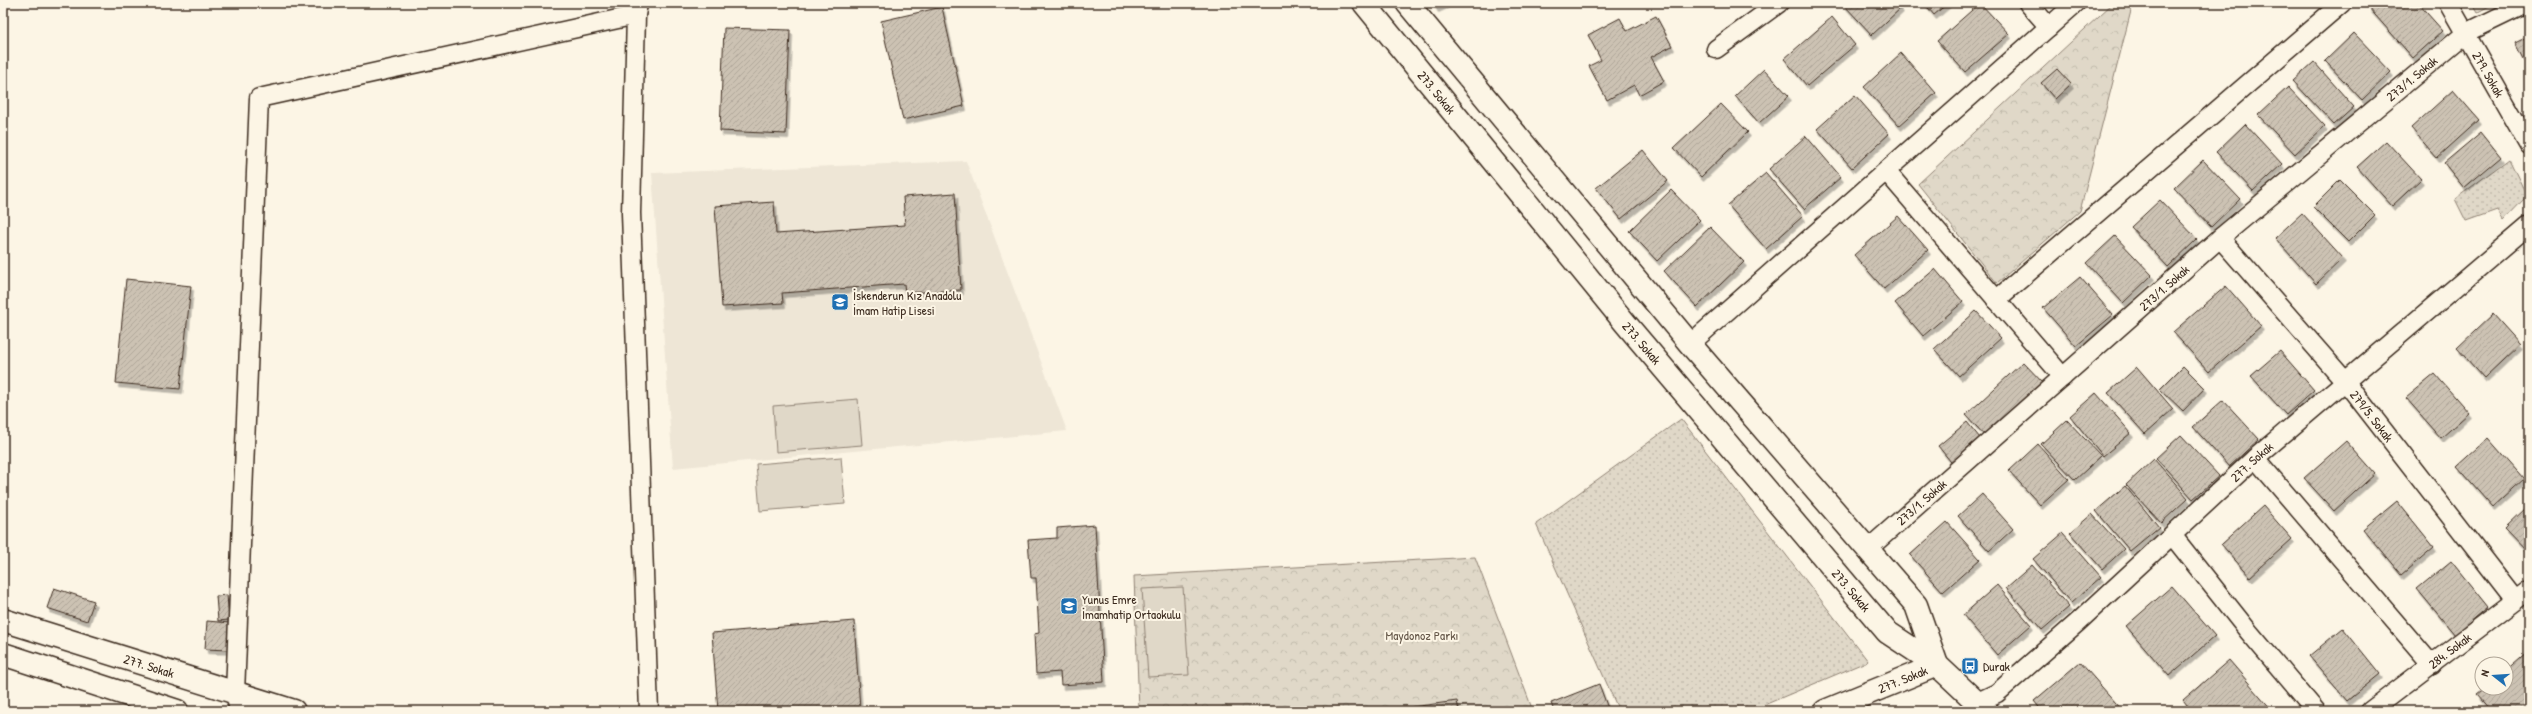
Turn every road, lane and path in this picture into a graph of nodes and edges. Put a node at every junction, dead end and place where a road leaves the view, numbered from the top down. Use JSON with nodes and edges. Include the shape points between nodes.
{"nodes":[{"id":1,"x":1364,"y":3,"type":"edge"},
{"id":2,"x":1407,"y":3,"type":"edge"},
{"id":3,"x":1779,"y":3,"type":"edge"},
{"id":4,"x":2028,"y":3,"type":"edge"},
{"id":5,"x":2076,"y":3,"type":"edge"},
{"id":6,"x":2342,"y":3,"type":"edge"},
{"id":7,"x":2448,"y":3,"type":"edge"},
{"id":8,"x":2528,"y":3,"type":"edge"},
{"id":9,"x":637,"y":9,"type":"edge"},
{"id":10,"x":2049,"y":27,"type":"junction"},
{"id":11,"x":2466,"y":33,"type":"junction"},
{"id":12,"x":1716,"y":49,"type":"dead end"},
{"id":13,"x":2529,"y":145,"type":"edge"},
{"id":14,"x":1886,"y":171,"type":"junction"},
{"id":15,"x":2529,"y":225,"type":"edge"},
{"id":16,"x":2220,"y":238,"type":"junction"},
{"id":17,"x":1996,"y":300,"type":"junction"},
{"id":18,"x":1690,"y":344,"type":"junction"},
{"id":19,"x":2063,"y":377,"type":"junction"},
{"id":20,"x":2345,"y":380,"type":"junction"},
{"id":21,"x":2255,"y":458,"type":"junction"},
{"id":22,"x":2172,"y":535,"type":"junction"},
{"id":23,"x":1868,"y":550,"type":"junction"},
{"id":24,"x":2522,"y":595,"type":"edge"},
{"id":25,"x":3,"y":620,"type":"edge"},
{"id":26,"x":3,"y":654,"type":"edge"},
{"id":27,"x":1937,"y":665,"type":"junction"},
{"id":28,"x":2432,"y":665,"type":"junction"},
{"id":29,"x":237,"y":702,"type":"edge"},
{"id":30,"x":1982,"y":707,"type":"edge"},
{"id":31,"x":177,"y":711,"type":"edge"},
{"id":32,"x":294,"y":711,"type":"edge"},
{"id":33,"x":649,"y":711,"type":"edge"},
{"id":34,"x":1824,"y":711,"type":"edge"},
{"id":35,"x":2316,"y":711,"type":"edge"},
{"id":36,"x":2370,"y":711,"type":"edge"}],
"edges":[{"from":1,"to":27,"type":"street","name":"273. Sokak","via":[[1626,324],[1887,632]]},
{"from":2,"to":18,"type":"street","name":"273. Sokak"},
{"from":3,"to":12,"type":"street"},
{"from":4,"to":10,"type":"street"},
{"from":5,"to":10,"type":"street"},
{"from":6,"to":17,"type":"street"},
{"from":7,"to":11,"type":"street","name":"279. Sokak"},
{"from":8,"to":11,"type":"street","name":"273/1. Sokak"},
{"from":9,"to":29,"type":"street","via":[[259,98]]},
{"from":9,"to":33,"type":"street","via":[[630,213]]},
{"from":10,"to":14,"type":"street"},
{"from":11,"to":13,"type":"street","name":"279. Sokak"},
{"from":11,"to":16,"type":"street","name":"273/1. Sokak"},
{"from":14,"to":17,"type":"street"},
{"from":14,"to":18,"type":"street"},
{"from":15,"to":20,"type":"street","name":"277. Sokak"},
{"from":16,"to":19,"type":"street","name":"273/1. Sokak"},
{"from":16,"to":20,"type":"street","name":"279/5. Sokak"},
{"from":17,"to":19,"type":"street"},
{"from":18,"to":23,"type":"street","name":"273. Sokak"},
{"from":19,"to":23,"type":"street","name":"273/1. Sokak"},
{"from":20,"to":21,"type":"street","name":"277. Sokak"},
{"from":20,"to":24,"type":"street","name":"279/5. Sokak"},
{"from":21,"to":22,"type":"street","name":"277. Sokak"},
{"from":21,"to":28,"type":"street"},
{"from":22,"to":30,"type":"street","name":"277. Sokak"},
{"from":22,"to":35,"type":"street"},
{"from":23,"to":27,"type":"street","name":"273. Sokak","via":[[1916,605]]},
{"from":24,"to":28,"type":"street","name":"284. Sokak"},
{"from":25,"to":29,"type":"street","name":"277. Sokak"},
{"from":26,"to":31,"type":"street"},
{"from":27,"to":30,"type":"street","name":"273. Sokak"},
{"from":27,"to":34,"type":"street","name":"277. Sokak"},
{"from":28,"to":36,"type":"street","name":"284. Sokak"},
{"from":29,"to":32,"type":"street","name":"277. Sokak"}]}
